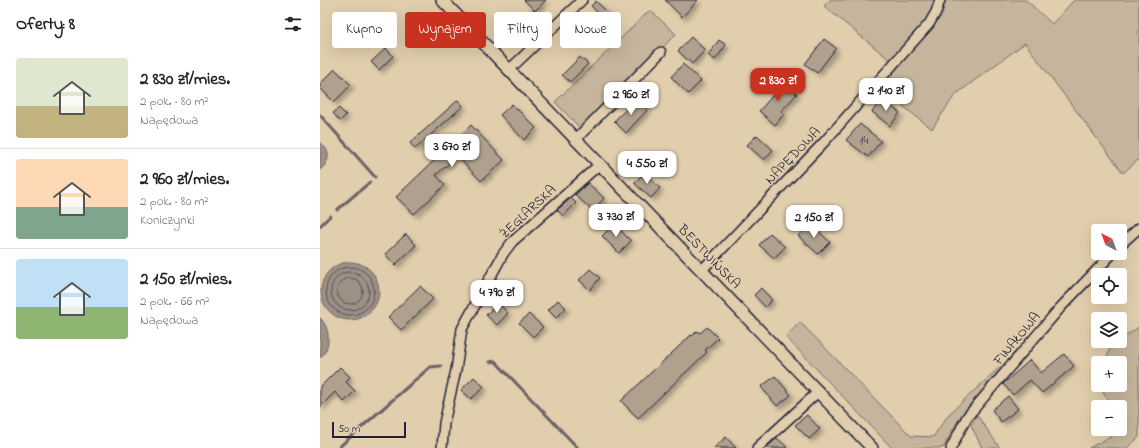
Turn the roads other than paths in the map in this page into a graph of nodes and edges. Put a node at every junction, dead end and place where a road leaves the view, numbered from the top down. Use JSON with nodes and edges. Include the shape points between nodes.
{"nodes":[{"id":1,"x":442,"y":0,"type":"edge"},
{"id":2,"x":582,"y":0,"type":"edge"},
{"id":3,"x":940,"y":0,"type":"edge"},
{"id":4,"x":661,"y":52,"type":"dead end"},
{"id":5,"x":509,"y":70,"type":"junction"},
{"id":6,"x":576,"y":139,"type":"junction"},
{"id":7,"x":600,"y":164,"type":"junction"},
{"id":8,"x":1139,"y":228,"type":"edge"},
{"id":9,"x":1127,"y":239,"type":"edge"},
{"id":10,"x":1106,"y":260,"type":"edge"},
{"id":11,"x":702,"y":270,"type":"junction"},
{"id":12,"x":819,"y":391,"type":"junction"},
{"id":13,"x":442,"y":448,"type":"edge"},
{"id":14,"x":757,"y":448,"type":"edge"},
{"id":15,"x":872,"y":448,"type":"edge"},
{"id":16,"x":951,"y":448,"type":"edge"}],
"edges":[{"from":1,"to":5,"type":"street","name":"BESTWIŃSKA"},
{"from":2,"to":5,"type":"street"},
{"from":3,"to":11,"type":"street","name":"NAPĘDOWA","via":[[929,24],[825,141]]},
{"from":4,"to":6,"type":"street"},
{"from":5,"to":6,"type":"street","name":"BESTWIŃSKA"},
{"from":6,"to":7,"type":"street","name":"BESTWIŃSKA"},
{"from":7,"to":11,"type":"street","name":"BESTWIŃSKA"},
{"from":7,"to":13,"type":"street","name":"ŻEGLARSKA","via":[[512,242],[503,254],[462,329],[444,424]]},
{"from":8,"to":9,"type":"street"},
{"from":10,"to":16,"type":"street","name":"FINAŁOWA","via":[[1060,308],[967,417]]},
{"from":11,"to":12,"type":"street","name":"BESTWIŃSKA"},
{"from":12,"to":14,"type":"street"},
{"from":12,"to":15,"type":"street","name":"BESTWIŃSKA"}]}
